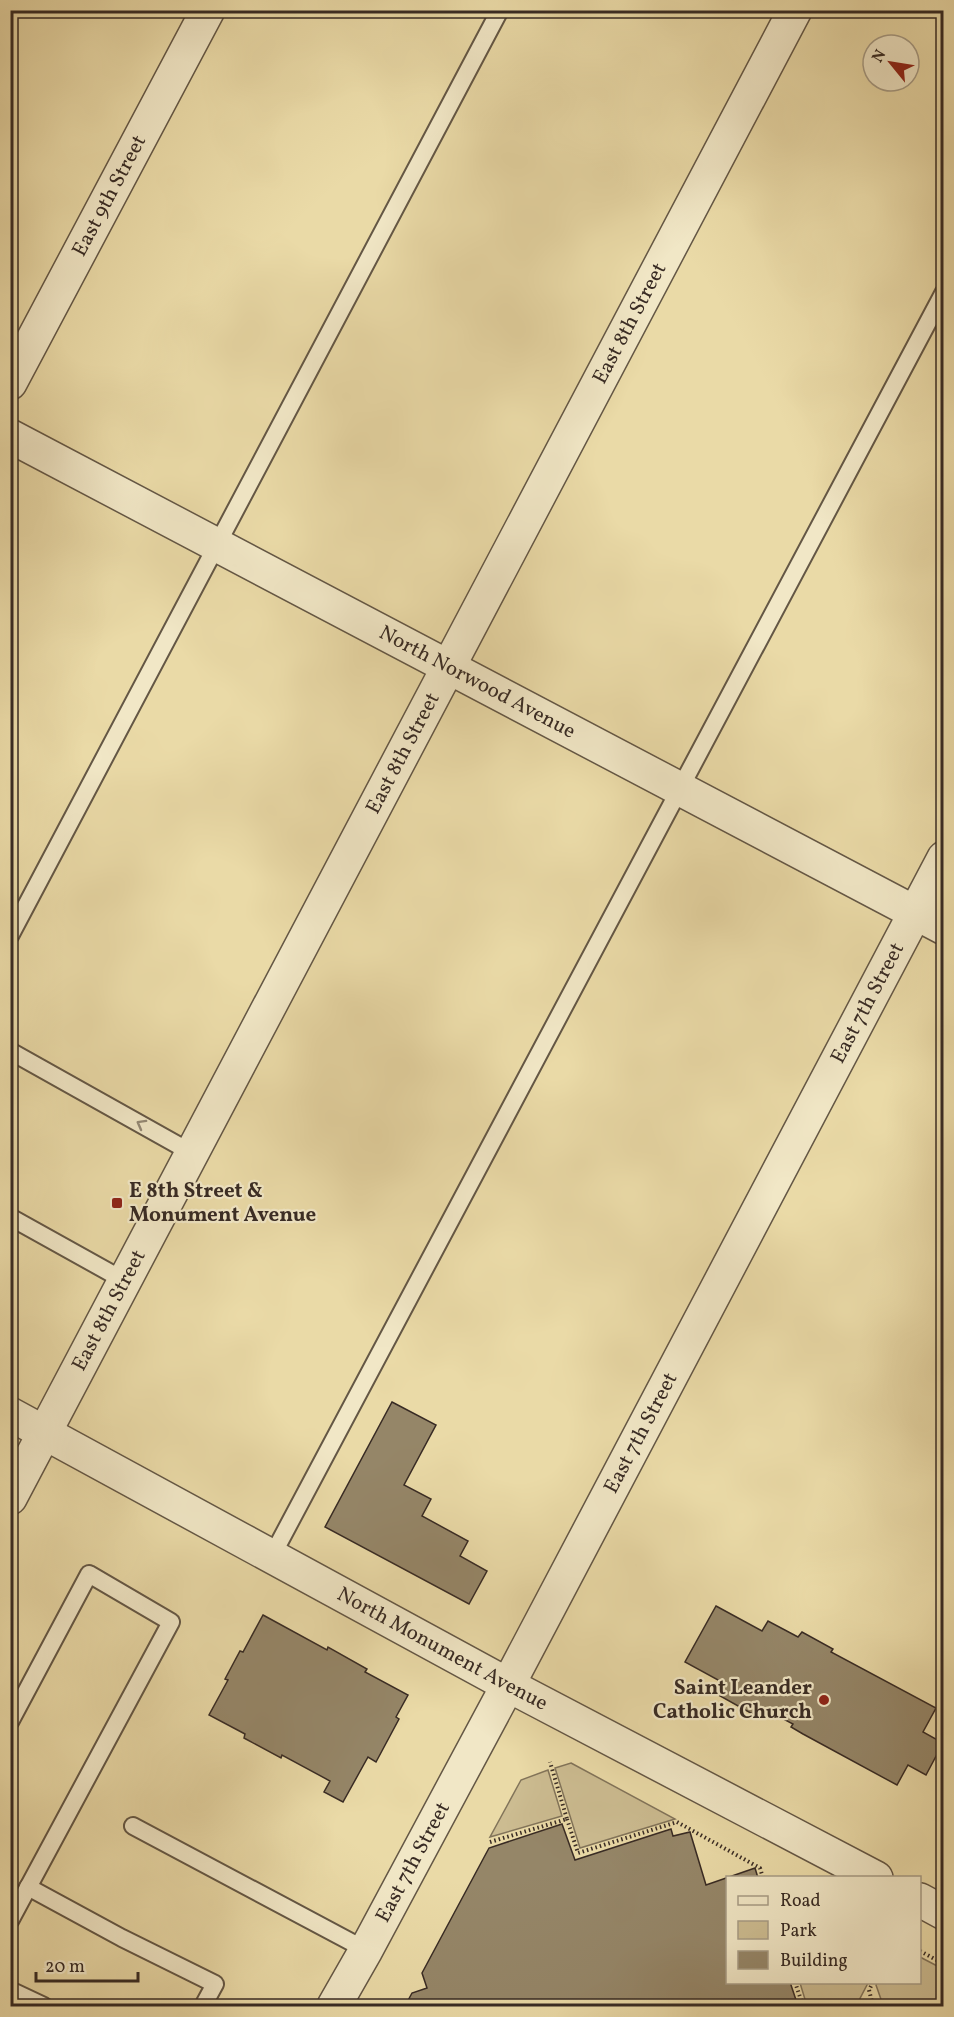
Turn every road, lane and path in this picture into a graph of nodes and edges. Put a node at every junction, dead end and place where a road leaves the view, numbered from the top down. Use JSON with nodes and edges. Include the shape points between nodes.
{"nodes":[{"id":1,"x":208,"y":10,"type":"edge"},
{"id":2,"x":500,"y":10,"type":"edge"},
{"id":3,"x":795,"y":10,"type":"edge"},
{"id":4,"x":944,"y":292,"type":"edge"},
{"id":5,"x":10,"y":383,"type":"edge"},
{"id":6,"x":10,"y":436,"type":"edge"},
{"id":7,"x":218,"y":546,"type":"junction"},
{"id":8,"x":449,"y":667,"type":"junction"},
{"id":9,"x":680,"y":789,"type":"junction"},
{"id":10,"x":944,"y":858,"type":"edge"},
{"id":11,"x":914,"y":913,"type":"junction"},
{"id":12,"x":944,"y":928,"type":"edge"},
{"id":13,"x":10,"y":936,"type":"edge"},
{"id":14,"x":10,"y":1051,"type":"edge"},
{"id":15,"x":192,"y":1153,"type":"junction"},
{"id":16,"x":10,"y":1217,"type":"edge"},
{"id":17,"x":125,"y":1281,"type":"junction"},
{"id":18,"x":10,"y":1414,"type":"edge"},
{"id":19,"x":45,"y":1432,"type":"junction"},
{"id":20,"x":10,"y":1498,"type":"edge"},
{"id":21,"x":273,"y":1556,"type":"junction"},
{"id":22,"x":508,"y":1685,"type":"junction"},
{"id":23,"x":10,"y":1722,"type":"edge"},
{"id":24,"x":550,"y":1762,"type":"dead end"},
{"id":25,"x":567,"y":1819,"type":"junction"},
{"id":26,"x":133,"y":1826,"type":"dead end"},
{"id":27,"x":490,"y":1842,"type":"dead end"},
{"id":28,"x":762,"y":1876,"type":"edge"},
{"id":29,"x":872,"y":1876,"type":"edge"},
{"id":30,"x":28,"y":1887,"type":"junction"},
{"id":31,"x":921,"y":1900,"type":"edge"},
{"id":32,"x":944,"y":1912,"type":"edge"},
{"id":33,"x":10,"y":1921,"type":"edge"},
{"id":34,"x":366,"y":1950,"type":"junction"},
{"id":35,"x":921,"y":1952,"type":"edge"},
{"id":36,"x":944,"y":1964,"type":"edge"},
{"id":37,"x":795,"y":1984,"type":"edge"},
{"id":38,"x":872,"y":1984,"type":"edge"},
{"id":39,"x":10,"y":1989,"type":"edge"},
{"id":40,"x":44,"y":2007,"type":"edge"},
{"id":41,"x":203,"y":2007,"type":"edge"},
{"id":42,"x":334,"y":2007,"type":"edge"},
{"id":43,"x":802,"y":2007,"type":"edge"},
{"id":44,"x":873,"y":2007,"type":"edge"}],
"edges":[{"from":1,"to":5,"type":"street","name":"East 9th Street"},
{"from":2,"to":7,"type":"lane"},
{"from":3,"to":8,"type":"street","name":"East 8th Street"},
{"from":4,"to":9,"type":"lane"},
{"from":6,"to":7,"type":"street","name":"North Norwood Avenue"},
{"from":7,"to":8,"type":"street","name":"North Norwood Avenue"},
{"from":7,"to":13,"type":"lane"},
{"from":8,"to":9,"type":"street","name":"North Norwood Avenue"},
{"from":8,"to":15,"type":"street","name":"East 8th Street"},
{"from":9,"to":11,"type":"street","name":"North Norwood Avenue"},
{"from":9,"to":21,"type":"lane"},
{"from":10,"to":11,"type":"street","name":"East 7th Street"},
{"from":11,"to":12,"type":"street","name":"North Norwood Avenue"},
{"from":11,"to":22,"type":"street","name":"East 7th Street"},
{"from":15,"to":14,"type":"lane","one_way":true},
{"from":15,"to":17,"type":"street","name":"East 8th Street"},
{"from":16,"to":17,"type":"lane"},
{"from":17,"to":19,"type":"street","name":"East 8th Street"},
{"from":18,"to":19,"type":"street","name":"North Monument Avenue"},
{"from":19,"to":20,"type":"street","name":"East 8th Street"},
{"from":19,"to":21,"type":"street","name":"North Monument Avenue"},
{"from":21,"to":22,"type":"street","name":"North Monument Avenue"},
{"from":22,"to":29,"type":"street","name":"North Monument Avenue"},
{"from":22,"to":34,"type":"street","name":"East 7th Street"},
{"from":23,"to":30,"type":"lane","via":[[89,1574],[171,1622]]},
{"from":24,"to":25,"type":"path"},
{"from":25,"to":27,"type":"path"},
{"from":25,"to":28,"type":"path","via":[[578,1853],[677,1822],[760,1869]]},
{"from":26,"to":34,"type":"lane"},
{"from":30,"to":33,"type":"lane"},
{"from":30,"to":41,"type":"lane","via":[[215,1984]]},
{"from":31,"to":32,"type":"street"},
{"from":34,"to":42,"type":"street","name":"East 7th Street"},
{"from":35,"to":36,"type":"path"},
{"from":37,"to":43,"type":"path"},
{"from":38,"to":44,"type":"path","via":[[868,1990]]},
{"from":39,"to":40,"type":"lane"}]}
